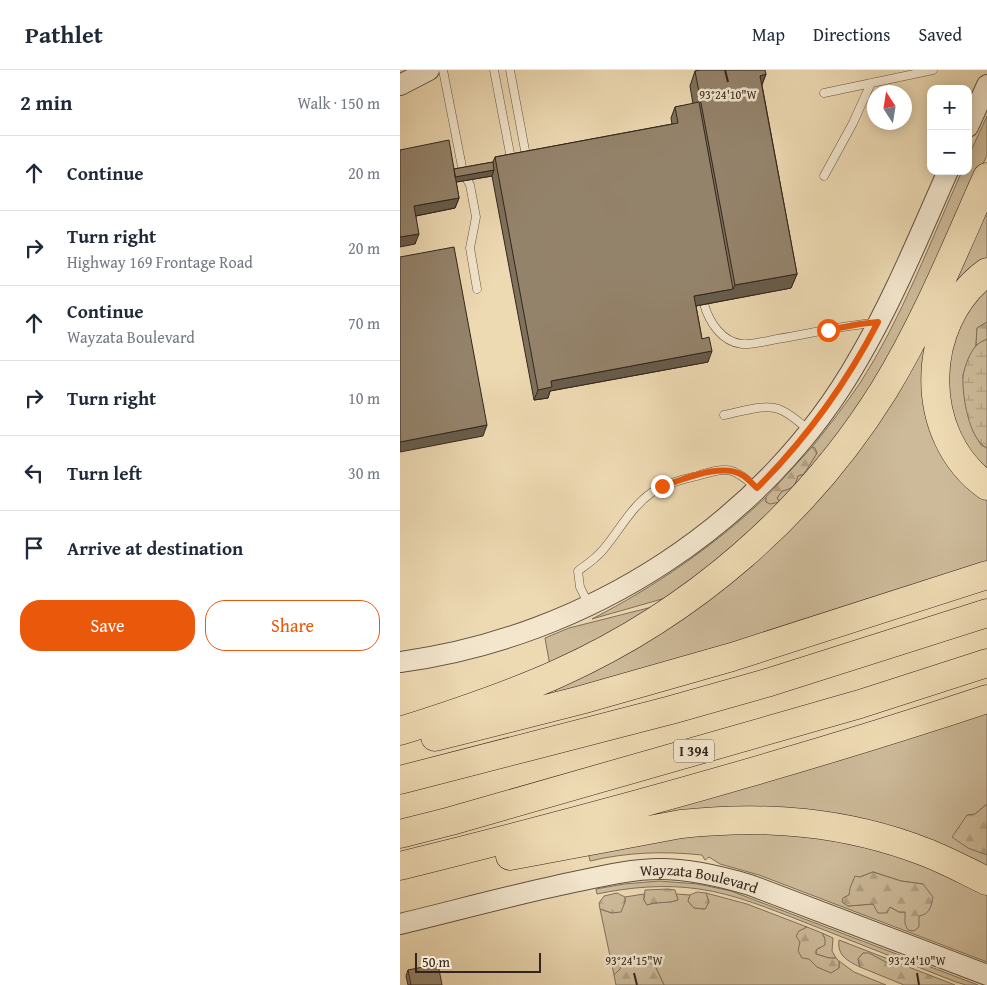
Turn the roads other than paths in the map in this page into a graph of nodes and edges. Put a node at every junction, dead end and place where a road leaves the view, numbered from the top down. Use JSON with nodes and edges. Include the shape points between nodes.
{"nodes":[{"id":1,"x":430,"y":70,"type":"edge"},
{"id":2,"x":443,"y":70,"type":"edge"},
{"id":3,"x":494,"y":70,"type":"edge"},
{"id":4,"x":510,"y":70,"type":"edge"},
{"id":5,"x":933,"y":70,"type":"edge"},
{"id":6,"x":871,"y":83,"type":"junction"},
{"id":7,"x":400,"y":85,"type":"edge"},
{"id":8,"x":987,"y":85,"type":"edge"},
{"id":9,"x":824,"y":93,"type":"dead end"},
{"id":10,"x":972,"y":118,"type":"edge"},
{"id":11,"x":527,"y":161,"type":"edge"},
{"id":12,"x":512,"y":164,"type":"edge"},
{"id":13,"x":946,"y":175,"type":"edge"},
{"id":14,"x":824,"y":176,"type":"dead end"},
{"id":15,"x":987,"y":177,"type":"edge"},
{"id":16,"x":987,"y":272,"type":"edge"},
{"id":17,"x":477,"y":289,"type":"dead end"},
{"id":18,"x":704,"y":304,"type":"edge"},
{"id":19,"x":878,"y":322,"type":"junction"},
{"id":20,"x":724,"y":415,"type":"dead end"},
{"id":21,"x":809,"y":430,"type":"junction"},
{"id":22,"x":987,"y":486,"type":"edge"},
{"id":23,"x":757,"y":488,"type":"junction"},
{"id":24,"x":987,"y":575,"type":"edge"},
{"id":25,"x":589,"y":606,"type":"junction"},
{"id":26,"x":987,"y":613,"type":"edge"},
{"id":27,"x":400,"y":662,"type":"edge"},
{"id":28,"x":987,"y":663,"type":"edge"},
{"id":29,"x":987,"y":699,"type":"edge"},
{"id":30,"x":400,"y":732,"type":"edge"},
{"id":31,"x":400,"y":746,"type":"edge"},
{"id":32,"x":400,"y":780,"type":"edge"},
{"id":33,"x":400,"y":834,"type":"edge"},
{"id":34,"x":400,"y":866,"type":"edge"},
{"id":35,"x":400,"y":874,"type":"edge"},
{"id":36,"x":987,"y":881,"type":"edge"},
{"id":37,"x":400,"y":924,"type":"edge"},
{"id":38,"x":987,"y":975,"type":"edge"}],
"edges":[{"from":1,"to":7,"type":"street"},
{"from":2,"to":17,"type":"lane","via":[[463,172],[470,185],[476,218],[470,248]]},
{"from":3,"to":12,"type":"lane"},
{"from":4,"to":11,"type":"lane"},
{"from":5,"to":6,"type":"lane"},
{"from":6,"to":9,"type":"lane"},
{"from":6,"to":14,"type":"lane"},
{"from":8,"to":10,"type":"street"},
{"from":13,"to":19,"type":"street"},
{"from":15,"to":30,"type":"highway","via":[[916,332],[883,391],[823,473],[769,532],[658,620],[590,658],[505,695]]},
{"from":16,"to":22,"type":"highway","via":[[968,288],[948,320],[940,338],[934,372],[936,402],[949,438],[960,459]]},
{"from":18,"to":19,"type":"lane","via":[[719,333],[742,344]]},
{"from":19,"to":21,"type":"street","via":[[859,359]]},
{"from":20,"to":21,"type":"lane","via":[[776,408]]},
{"from":21,"to":23,"type":"street"},
{"from":23,"to":25,"type":"street","via":[[679,554]]},
{"from":23,"to":25,"type":"lane","via":[[742,474],[726,469],[662,486],[650,494],[601,552],[578,571],[580,587]]},
{"from":24,"to":31,"type":"highway","via":[[732,657]]},
{"from":25,"to":27,"type":"street","via":[[488,644]]},
{"from":26,"to":32,"type":"highway","via":[[770,682]]},
{"from":28,"to":33,"type":"highway","number":"I 394","via":[[860,704]]},
{"from":29,"to":34,"type":"highway","via":[[696,788]]},
{"from":35,"to":36,"type":"highway","via":[[681,824],[766,819],[826,825],[878,836],[926,852]]},
{"from":37,"to":38,"type":"street","name":"Wayzata Boulevard","via":[[618,873],[686,870],[750,885]]}]}
